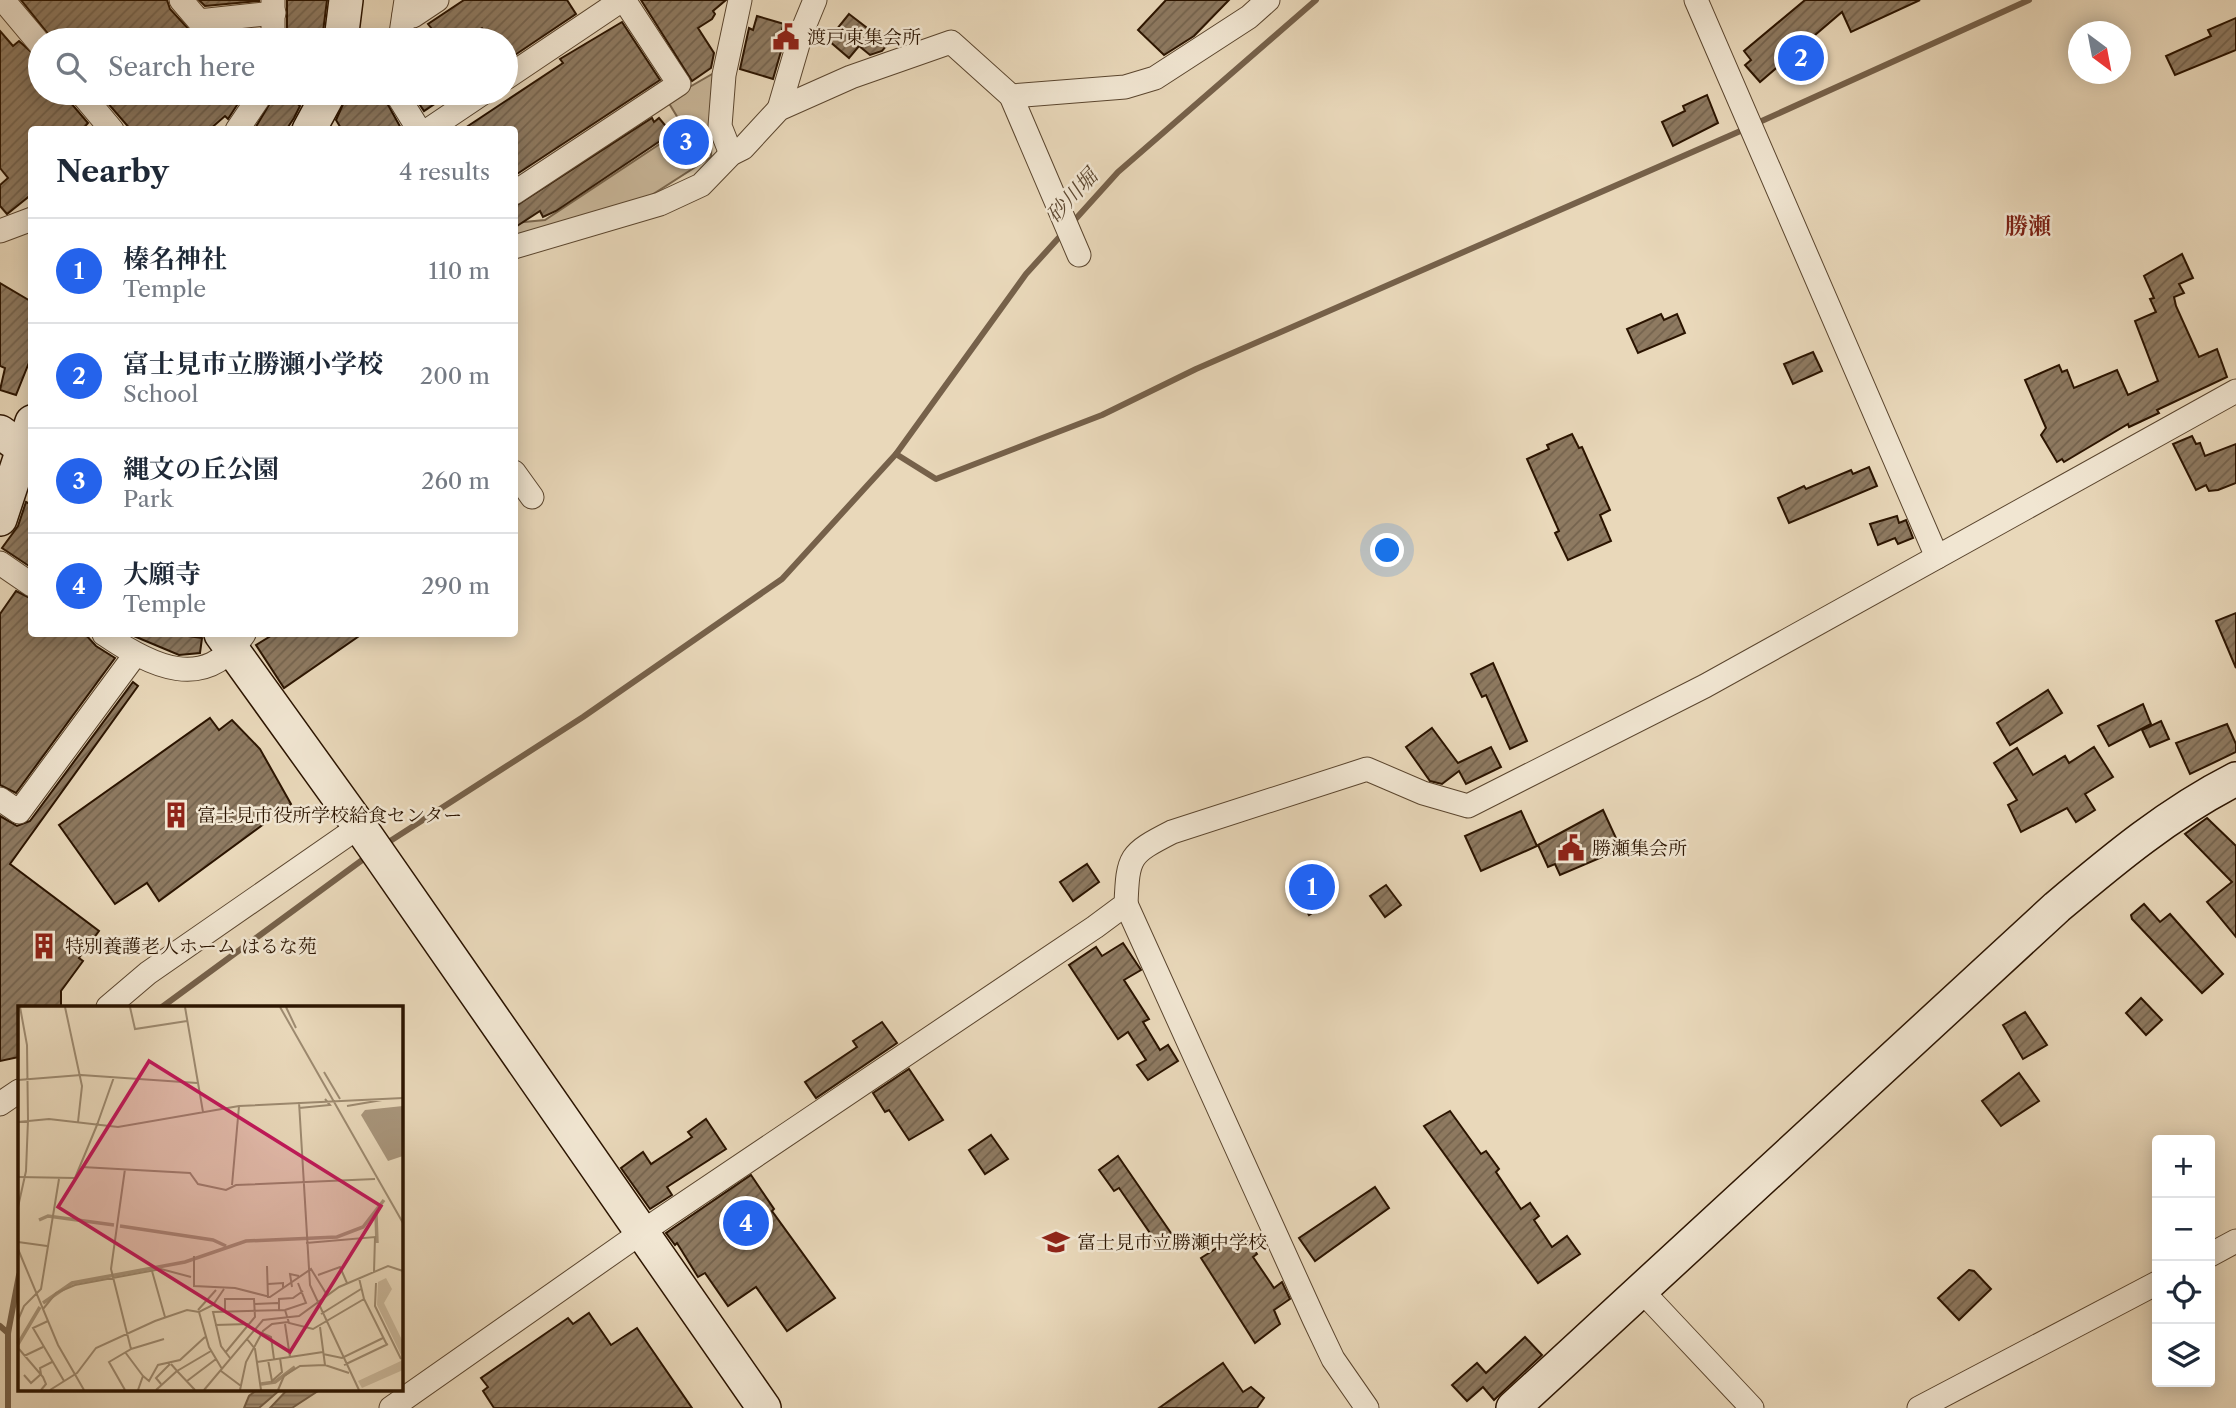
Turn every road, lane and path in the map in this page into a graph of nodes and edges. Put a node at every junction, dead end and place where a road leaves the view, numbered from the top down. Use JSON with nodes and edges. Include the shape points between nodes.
{"nodes":[{"id":1,"x":3,"y":0,"type":"edge"},
{"id":2,"x":181,"y":0,"type":"edge"},
{"id":3,"x":346,"y":0,"type":"edge"},
{"id":4,"x":437,"y":0,"type":"edge"},
{"id":5,"x":623,"y":0,"type":"edge"},
{"id":6,"x":740,"y":0,"type":"edge"},
{"id":7,"x":815,"y":0,"type":"edge"},
{"id":8,"x":1268,"y":0,"type":"edge"},
{"id":9,"x":1696,"y":0,"type":"edge"},
{"id":10,"x":274,"y":6,"type":"edge"},
{"id":11,"x":405,"y":8,"type":"edge"},
{"id":12,"x":273,"y":28,"type":"edge"},
{"id":13,"x":342,"y":28,"type":"edge"},
{"id":14,"x":402,"y":28,"type":"edge"},
{"id":15,"x":28,"y":30,"type":"edge"},
{"id":16,"x":518,"y":70,"type":"edge"},
{"id":17,"x":1011,"y":96,"type":"junction"},
{"id":18,"x":91,"y":105,"type":"edge"},
{"id":19,"x":254,"y":105,"type":"edge"},
{"id":20,"x":323,"y":105,"type":"edge"},
{"id":21,"x":403,"y":105,"type":"edge"},
{"id":22,"x":465,"y":105,"type":"edge"},
{"id":23,"x":779,"y":109,"type":"junction"},
{"id":24,"x":109,"y":126,"type":"edge"},
{"id":25,"x":240,"y":126,"type":"edge"},
{"id":26,"x":311,"y":126,"type":"edge"},
{"id":27,"x":417,"y":126,"type":"edge"},
{"id":28,"x":434,"y":126,"type":"edge"},
{"id":29,"x":731,"y":154,"type":"junction"},
{"id":30,"x":518,"y":190,"type":"edge"},
{"id":31,"x":28,"y":220,"type":"edge"},
{"id":32,"x":0,"y":230,"type":"edge"},
{"id":33,"x":518,"y":246,"type":"edge"},
{"id":34,"x":1079,"y":255,"type":"dead end"},
{"id":35,"x":2236,"y":391,"type":"edge"},
{"id":36,"x":22,"y":439,"type":"edge"},
{"id":37,"x":518,"y":478,"type":"edge"},
{"id":38,"x":532,"y":497,"type":"dead end"},
{"id":39,"x":0,"y":519,"type":"edge"},
{"id":40,"x":1937,"y":557,"type":"junction"},
{"id":41,"x":0,"y":563,"type":"edge"},
{"id":42,"x":28,"y":582,"type":"edge"},
{"id":43,"x":108,"y":637,"type":"edge"},
{"id":44,"x":233,"y":639,"type":"edge"},
{"id":45,"x":135,"y":655,"type":"junction"},
{"id":46,"x":2236,"y":779,"type":"edge"},
{"id":47,"x":0,"y":799,"type":"edge"},
{"id":48,"x":364,"y":832,"type":"junction"},
{"id":49,"x":1126,"y":904,"type":"junction"},
{"id":50,"x":109,"y":1006,"type":"edge"},
{"id":51,"x":18,"y":1092,"type":"edge"},
{"id":52,"x":0,"y":1104,"type":"edge"},
{"id":53,"x":642,"y":1232,"type":"junction"},
{"id":54,"x":2236,"y":1241,"type":"edge"},
{"id":55,"x":2215,"y":1252,"type":"edge"},
{"id":56,"x":2152,"y":1286,"type":"edge"},
{"id":57,"x":1642,"y":1291,"type":"junction"},
{"id":58,"x":391,"y":1408,"type":"edge"},
{"id":59,"x":764,"y":1408,"type":"edge"},
{"id":60,"x":1367,"y":1408,"type":"edge"},
{"id":61,"x":1513,"y":1408,"type":"edge"},
{"id":62,"x":1752,"y":1408,"type":"edge"},
{"id":63,"x":1919,"y":1408,"type":"edge"}],
"edges":[{"from":1,"to":15,"type":"street"},
{"from":2,"to":10,"type":"street","via":[[199,21]]},
{"from":3,"to":13,"type":"street"},
{"from":4,"to":11,"type":"street","via":[[414,16]]},
{"from":5,"to":16,"type":"street"},
{"from":5,"to":30,"type":"street","via":[[679,84]]},
{"from":6,"to":29,"type":"street","via":[[724,75],[720,126]]},
{"from":7,"to":23,"type":"street"},
{"from":8,"to":17,"type":"street","via":[[1249,18],[1155,78],[1125,87]]},
{"from":9,"to":40,"type":"street"},
{"from":10,"to":12,"type":"street"},
{"from":11,"to":14,"type":"street"},
{"from":17,"to":23,"type":"street","via":[[951,42],[851,77]]},
{"from":17,"to":34,"type":"street"},
{"from":18,"to":24,"type":"street"},
{"from":19,"to":25,"type":"street"},
{"from":20,"to":26,"type":"street"},
{"from":21,"to":27,"type":"street"},
{"from":22,"to":28,"type":"street"},
{"from":23,"to":29,"type":"street","via":[[743,148]]},
{"from":29,"to":33,"type":"street","via":[[701,185],[660,204]]},
{"from":31,"to":32,"type":"street"},
{"from":35,"to":40,"type":"street"},
{"from":36,"to":39,"type":"street"},
{"from":37,"to":38,"type":"street"},
{"from":40,"to":49,"type":"street","via":[[1704,686],[1468,806],[1367,769],[1172,832],[1133,857]]},
{"from":41,"to":42,"type":"street"},
{"from":43,"to":45,"type":"street"},
{"from":44,"to":45,"type":"street","via":[[210,667],[197,670],[153,663]]},
{"from":44,"to":48,"type":"street"},
{"from":45,"to":47,"type":"street","via":[[19,812]]},
{"from":46,"to":57,"type":"street","via":[[2179,811],[2121,853]]},
{"from":48,"to":50,"type":"street","via":[[148,972]]},
{"from":48,"to":53,"type":"street"},
{"from":49,"to":53,"type":"street"},
{"from":49,"to":60,"type":"street","via":[[1333,1359]]},
{"from":51,"to":52,"type":"street"},
{"from":53,"to":58,"type":"street"},
{"from":53,"to":59,"type":"street"},
{"from":54,"to":55,"type":"street"},
{"from":56,"to":63,"type":"street"},
{"from":57,"to":61,"type":"street"},
{"from":57,"to":62,"type":"street"}]}
